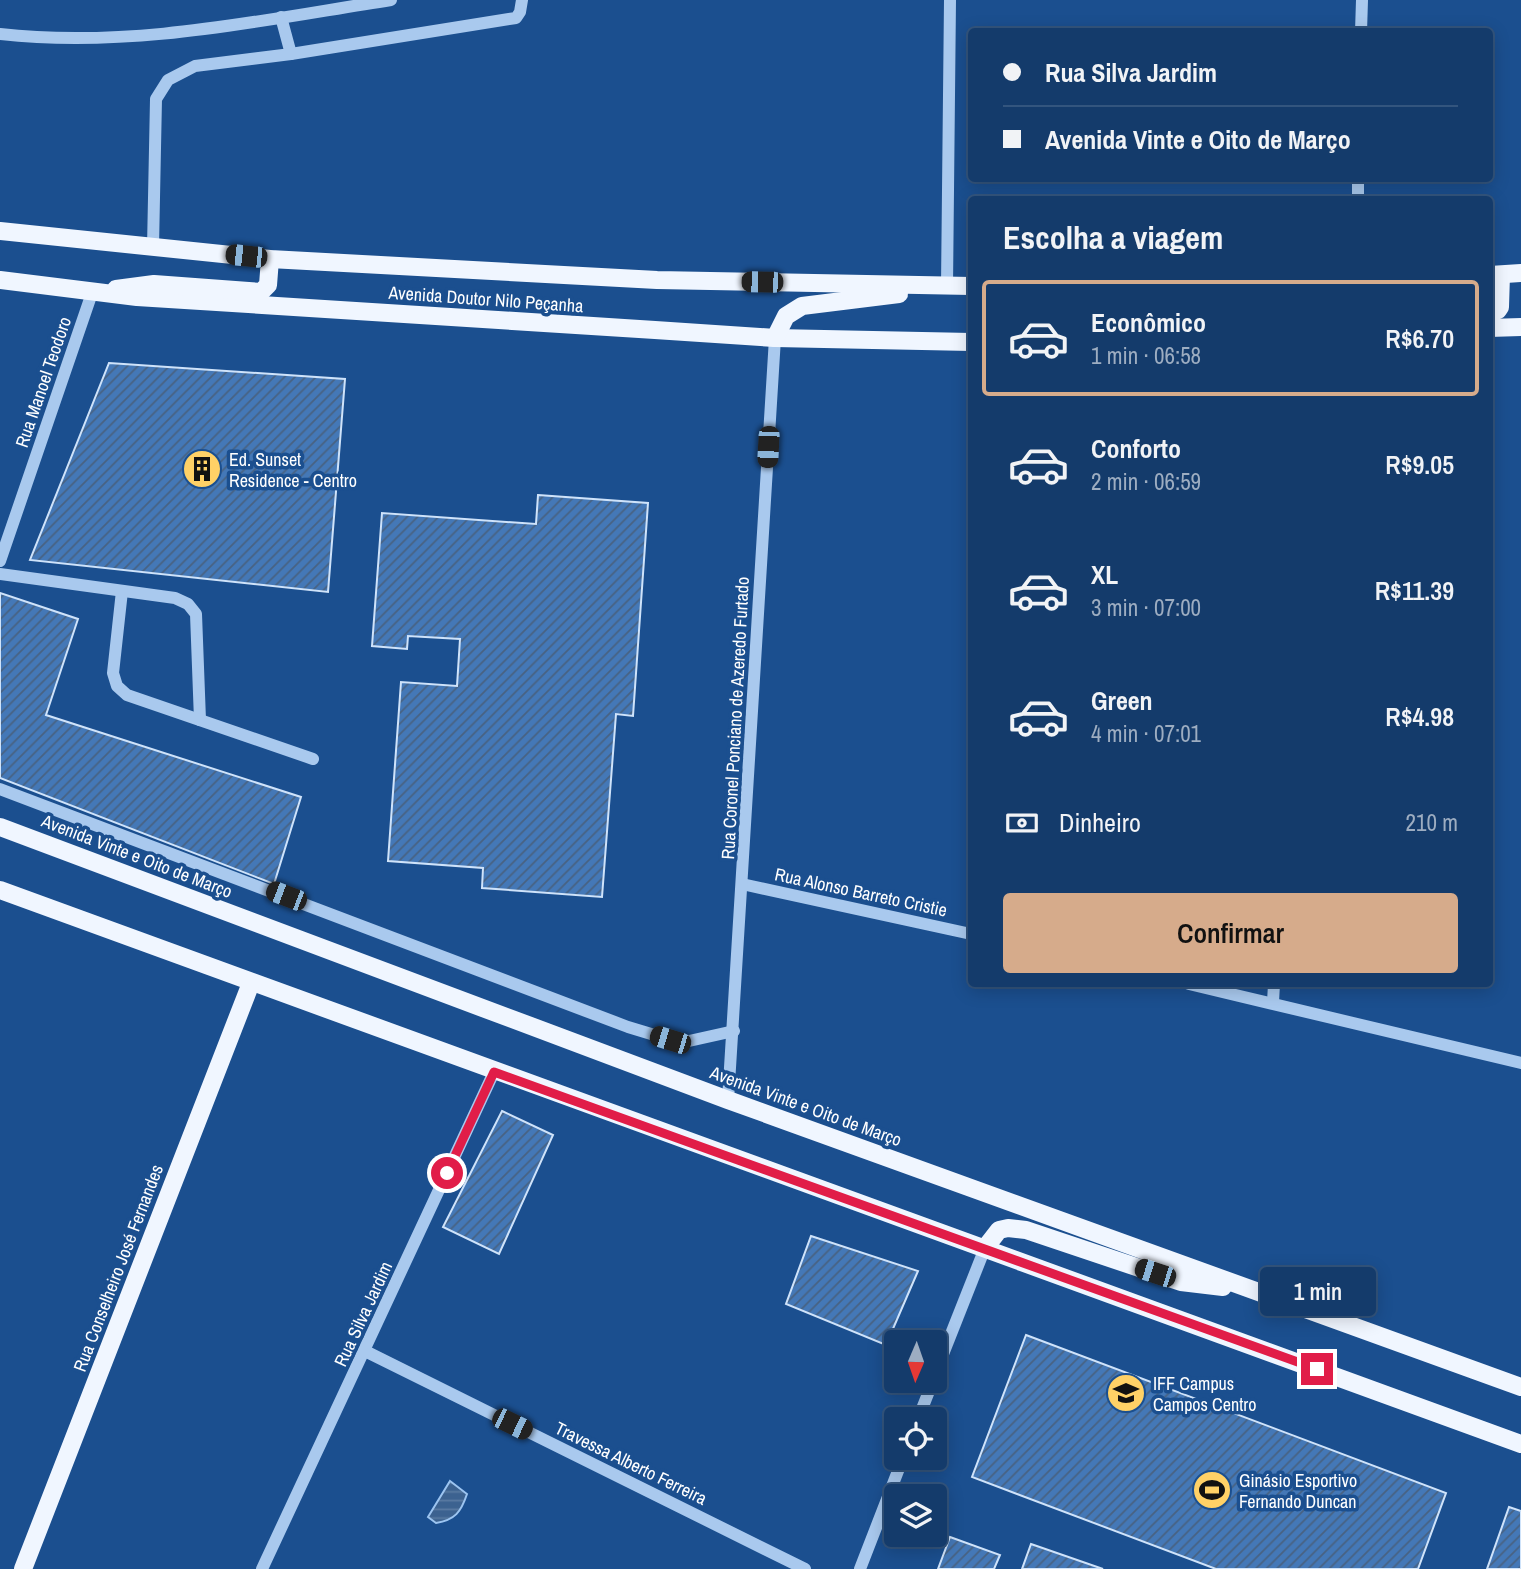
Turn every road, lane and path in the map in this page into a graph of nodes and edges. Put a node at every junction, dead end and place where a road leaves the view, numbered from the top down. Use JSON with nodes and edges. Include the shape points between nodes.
{"nodes":[{"id":1,"x":391,"y":0,"type":"edge"},
{"id":2,"x":522,"y":0,"type":"edge"},
{"id":3,"x":950,"y":0,"type":"edge"},
{"id":4,"x":1362,"y":0,"type":"edge"},
{"id":5,"x":281,"y":17,"type":"junction"},
{"id":6,"x":1361,"y":28,"type":"edge"},
{"id":7,"x":0,"y":34,"type":"edge"},
{"id":8,"x":291,"y":54,"type":"junction"},
{"id":9,"x":0,"y":231,"type":"edge"},
{"id":10,"x":153,"y":247,"type":"junction"},
{"id":11,"x":270,"y":259,"type":"junction"},
{"id":12,"x":1521,"y":273,"type":"edge"},
{"id":13,"x":1495,"y":275,"type":"edge"},
{"id":14,"x":0,"y":280,"type":"edge"},
{"id":15,"x":947,"y":286,"type":"junction"},
{"id":16,"x":968,"y":286,"type":"edge"},
{"id":17,"x":92,"y":293,"type":"junction"},
{"id":18,"x":1493,"y":312,"type":"edge"},
{"id":19,"x":1521,"y":327,"type":"edge"},
{"id":20,"x":1493,"y":328,"type":"edge"},
{"id":21,"x":775,"y":338,"type":"junction"},
{"id":22,"x":968,"y":342,"type":"edge"},
{"id":23,"x":0,"y":561,"type":"edge"},
{"id":24,"x":0,"y":574,"type":"edge"},
{"id":25,"x":122,"y":591,"type":"junction"},
{"id":26,"x":200,"y":720,"type":"junction"},
{"id":27,"x":313,"y":759,"type":"dead end"},
{"id":28,"x":0,"y":789,"type":"edge"},
{"id":29,"x":0,"y":827,"type":"edge"},
{"id":30,"x":742,"y":884,"type":"junction"},
{"id":31,"x":0,"y":890,"type":"edge"},
{"id":32,"x":968,"y":933,"type":"edge"},
{"id":33,"x":251,"y":983,"type":"junction"},
{"id":34,"x":1203,"y":987,"type":"edge"},
{"id":35,"x":1274,"y":987,"type":"edge"},
{"id":36,"x":1273,"y":1002,"type":"junction"},
{"id":37,"x":734,"y":1031,"type":"junction"},
{"id":38,"x":1521,"y":1063,"type":"edge"},
{"id":39,"x":494,"y":1072,"type":"junction"},
{"id":40,"x":728,"y":1100,"type":"junction"},
{"id":41,"x":985,"y":1248,"type":"junction"},
{"id":42,"x":1254,"y":1291,"type":"junction"},
{"id":43,"x":947,"y":1346,"type":"edge"},
{"id":44,"x":365,"y":1351,"type":"junction"},
{"id":45,"x":1521,"y":1387,"type":"edge"},
{"id":46,"x":1521,"y":1444,"type":"edge"},
{"id":47,"x":898,"y":1470,"type":"edge"},
{"id":48,"x":23,"y":1569,"type":"edge"},
{"id":49,"x":262,"y":1569,"type":"edge"},
{"id":50,"x":805,"y":1569,"type":"edge"},
{"id":51,"x":860,"y":1569,"type":"edge"}],
"edges":[{"from":1,"to":5,"type":"street"},
{"from":2,"to":8,"type":"street","via":[[516,18]]},
{"from":3,"to":15,"type":"street"},
{"from":4,"to":6,"type":"street"},
{"from":5,"to":7,"type":"street","via":[[150,36]]},
{"from":5,"to":8,"type":"street"},
{"from":8,"to":10,"type":"street","via":[[195,66],[168,80],[156,99]]},
{"from":9,"to":10,"type":"main road","name":"Avenida Doutor Nilo Peçanha"},
{"from":10,"to":11,"type":"main road","name":"Avenida Doutor Nilo Peçanha"},
{"from":11,"to":15,"type":"main road","name":"Avenida Doutor Nilo Peçanha","via":[[657,280]]},
{"from":11,"to":17,"type":"main road","via":[[268,285],[261,292],[154,284]]},
{"from":12,"to":13,"type":"main road"},
{"from":13,"to":18,"type":"main road","via":[[1500,307]]},
{"from":14,"to":17,"type":"main road","name":"Avenida Doutor Nilo Peçanha"},
{"from":15,"to":16,"type":"main road","name":"Avenida Doutor Nilo Peçanha"},
{"from":15,"to":21,"type":"main road","via":[[802,306],[786,316]]},
{"from":17,"to":21,"type":"main road","name":"Avenida Doutor Nilo Peçanha"},
{"from":17,"to":23,"type":"street","name":"Rua Manoel Teodoro"},
{"from":19,"to":20,"type":"main road"},
{"from":21,"to":22,"type":"main road","name":"Avenida Doutor Nilo Peçanha"},
{"from":21,"to":30,"type":"street","name":"Rua Coronel Ponciano de Azeredo Furtado"},
{"from":24,"to":25,"type":"street"},
{"from":25,"to":26,"type":"street","via":[[175,598],[196,614]]},
{"from":25,"to":26,"type":"street","via":[[113,673],[117,686],[127,695]]},
{"from":26,"to":27,"type":"street"},
{"from":28,"to":37,"type":"street","via":[[628,1027],[670,1040]]},
{"from":29,"to":40,"type":"main road","name":"Avenida Vinte e Oito de Março"},
{"from":30,"to":32,"type":"street","name":"Rua Alonso Barreto Cristie"},
{"from":30,"to":37,"type":"street","name":"Rua Coronel Ponciano de Azeredo Furtado"},
{"from":31,"to":33,"type":"main road"},
{"from":33,"to":39,"type":"main road"},
{"from":33,"to":48,"type":"main road","name":"Rua Conselheiro José Fernandes"},
{"from":34,"to":36,"type":"street"},
{"from":35,"to":36,"type":"street"},
{"from":36,"to":38,"type":"street"},
{"from":37,"to":40,"type":"street","name":"Rua Coronel Ponciano de Azeredo Furtado"},
{"from":39,"to":41,"type":"main road"},
{"from":39,"to":44,"type":"street","name":"Rua Silva Jardim"},
{"from":40,"to":42,"type":"main road","name":"Avenida Vinte e Oito de Março"},
{"from":41,"to":42,"type":"main road","via":[[999,1230],[1026,1230],[1181,1282]]},
{"from":41,"to":43,"type":"street"},
{"from":41,"to":46,"type":"main road"},
{"from":42,"to":45,"type":"main road","name":"Avenida Vinte e Oito de Março"},
{"from":44,"to":49,"type":"street","name":"Rua Silva Jardim"},
{"from":44,"to":50,"type":"street","name":"Travessa Alberto Ferreira"},
{"from":47,"to":51,"type":"street"}]}
